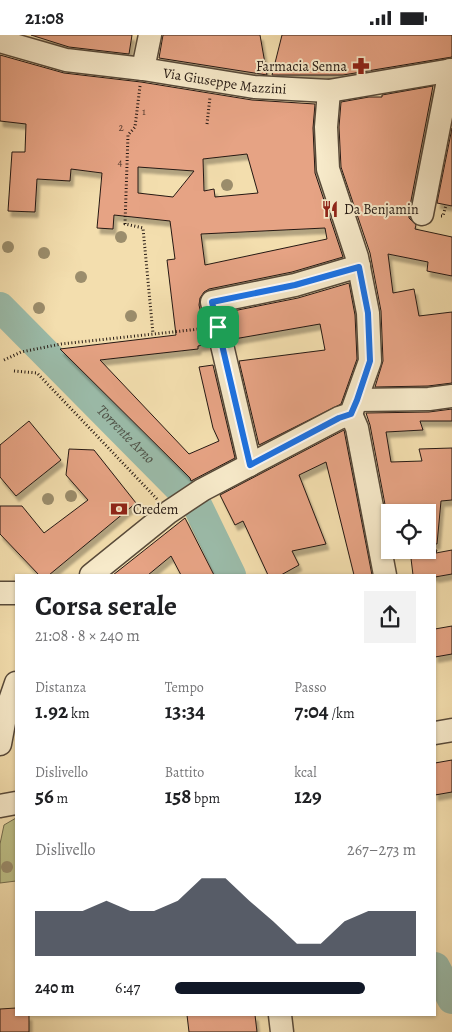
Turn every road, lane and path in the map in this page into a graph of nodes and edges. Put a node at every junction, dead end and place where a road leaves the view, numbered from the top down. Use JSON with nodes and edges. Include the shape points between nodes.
{"nodes":[{"id":1,"x":150,"y":35,"type":"edge"},
{"id":2,"x":0,"y":41,"type":"edge"},
{"id":3,"x":143,"y":69,"type":"junction"},
{"id":4,"x":451,"y":70,"type":"edge"},
{"id":5,"x":212,"y":80,"type":"junction"},
{"id":6,"x":329,"y":91,"type":"junction"},
{"id":7,"x":206,"y":124,"type":"dead end"},
{"id":8,"x":422,"y":215,"type":"dead end"},
{"id":9,"x":359,"y":267,"type":"junction"},
{"id":10,"x":218,"y":327,"type":"junction"},
{"id":11,"x":153,"y":334,"type":"junction"},
{"id":12,"x":4,"y":360,"type":"dead end"},
{"id":13,"x":14,"y":371,"type":"dead end"},
{"id":14,"x":452,"y":396,"type":"edge"},
{"id":15,"x":354,"y":407,"type":"junction"},
{"id":16,"x":250,"y":465,"type":"junction"},
{"id":17,"x":170,"y":511,"type":"junction"},
{"id":18,"x":92,"y":574,"type":"edge"},
{"id":19,"x":385,"y":574,"type":"edge"},
{"id":20,"x":0,"y":593,"type":"edge"},
{"id":21,"x":15,"y":593,"type":"edge"},
{"id":22,"x":15,"y":686,"type":"edge"},
{"id":23,"x":452,"y":730,"type":"edge"},
{"id":24,"x":436,"y":733,"type":"edge"},
{"id":25,"x":0,"y":744,"type":"edge"},
{"id":26,"x":15,"y":803,"type":"edge"},
{"id":27,"x":0,"y":806,"type":"edge"},
{"id":28,"x":280,"y":1016,"type":"edge"},
{"id":29,"x":282,"y":1032,"type":"edge"}],
"edges":[{"from":1,"to":3,"type":"street"},
{"from":2,"to":3,"type":"street","name":"Via Giuseppe Mazzini","via":[[66,60]]},
{"from":3,"to":5,"type":"street","name":"Via Giuseppe Mazzini"},
{"from":3,"to":11,"type":"path","via":[[135,127],[128,135],[125,224],[143,228]]},
{"from":4,"to":6,"type":"street","name":"Via Giuseppe Mazzini"},
{"from":4,"to":8,"type":"street"},
{"from":5,"to":6,"type":"street","name":"Via Giuseppe Mazzini","via":[[254,87]]},
{"from":5,"to":7,"type":"path"},
{"from":6,"to":9,"type":"street","via":[[326,127],[328,169]]},
{"from":9,"to":10,"type":"street","via":[[295,285],[212,302]]},
{"from":9,"to":15,"type":"street","via":[[368,313],[370,361]]},
{"from":10,"to":11,"type":"path"},
{"from":10,"to":16,"type":"street"},
{"from":11,"to":12,"type":"path","via":[[60,344],[21,352]]},
{"from":13,"to":17,"type":"path","via":[[37,373]]},
{"from":14,"to":15,"type":"street"},
{"from":15,"to":16,"type":"street"},
{"from":15,"to":19,"type":"street"},
{"from":16,"to":17,"type":"street"},
{"from":17,"to":18,"type":"street"},
{"from":20,"to":21,"type":"street"},
{"from":22,"to":25,"type":"street"},
{"from":23,"to":24,"type":"street"},
{"from":26,"to":27,"type":"street"},
{"from":28,"to":29,"type":"street"}]}
